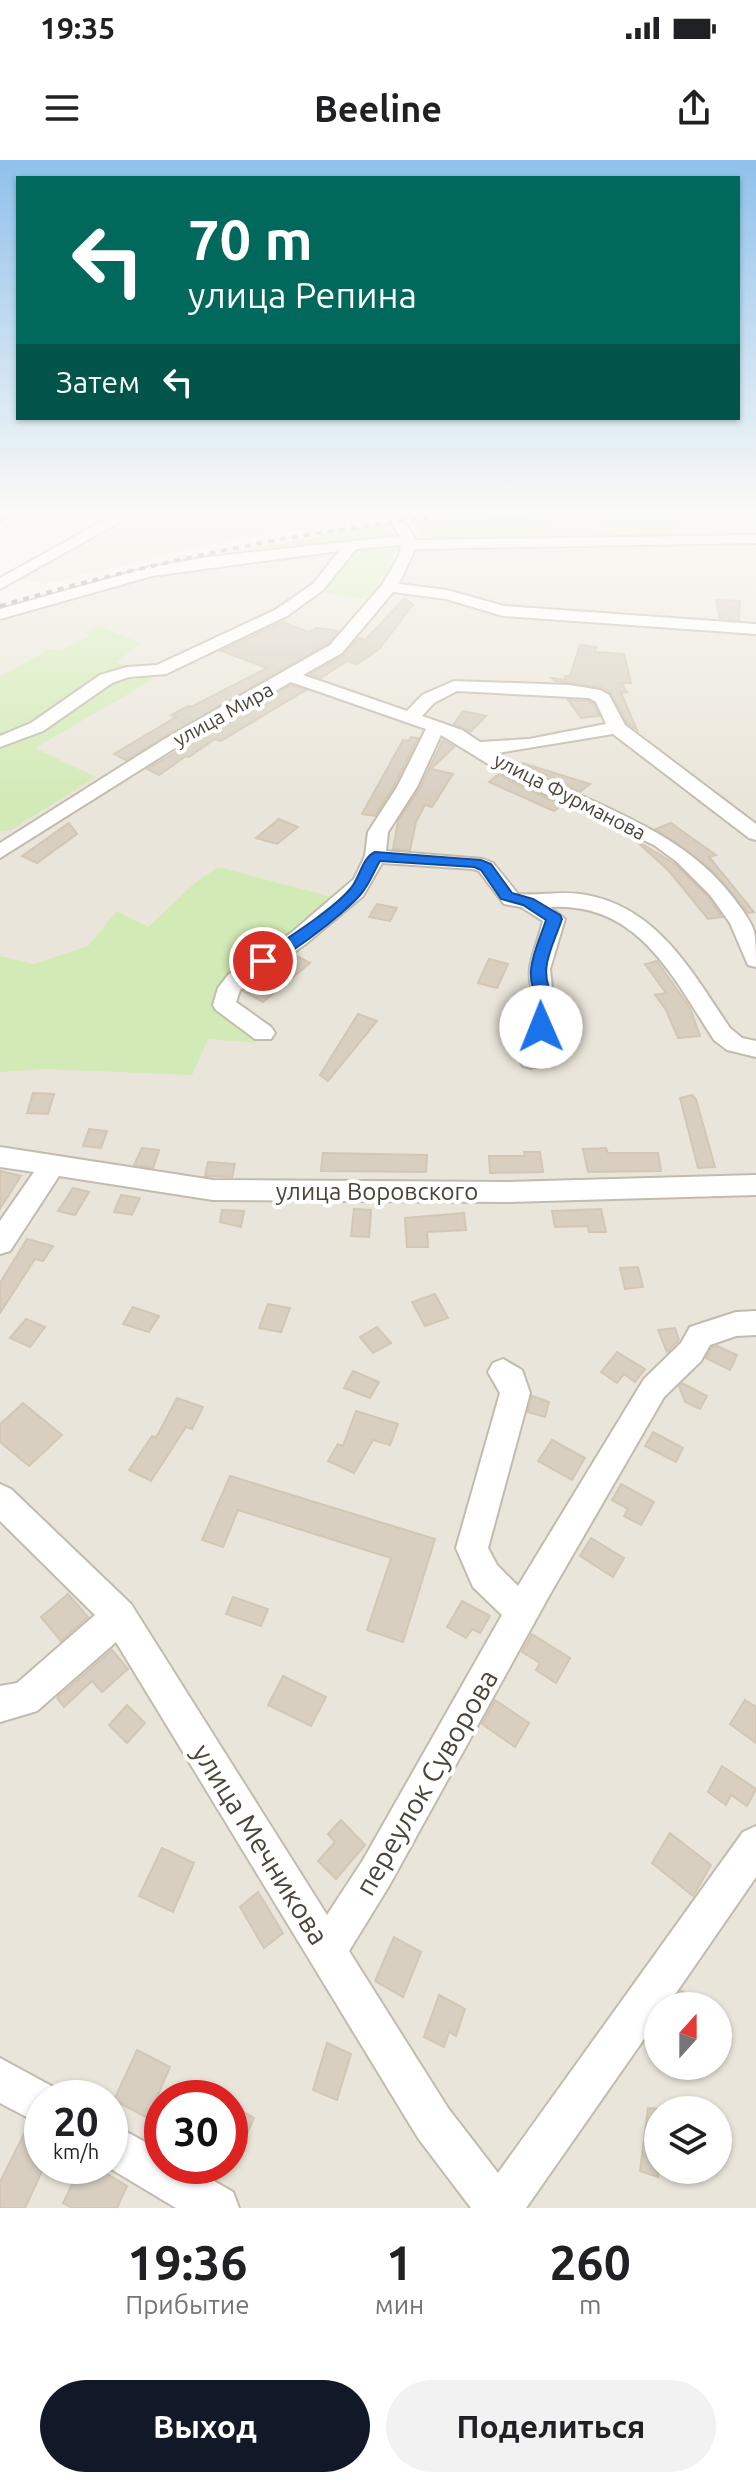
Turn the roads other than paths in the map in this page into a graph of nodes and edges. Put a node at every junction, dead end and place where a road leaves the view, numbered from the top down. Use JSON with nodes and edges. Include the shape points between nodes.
{"nodes":[{"id":1,"x":23,"y":608,"type":"edge"},
{"id":2,"x":289,"y":608,"type":"edge"},
{"id":3,"x":372,"y":608,"type":"edge"},
{"id":4,"x":491,"y":608,"type":"edge"},
{"id":5,"x":0,"y":614,"type":"edge"},
{"id":6,"x":756,"y":629,"type":"edge"},
{"id":7,"x":291,"y":676,"type":"junction"},
{"id":8,"x":410,"y":718,"type":"junction"},
{"id":9,"x":436,"y":727,"type":"junction"},
{"id":10,"x":617,"y":728,"type":"junction"},
{"id":11,"x":0,"y":742,"type":"edge"},
{"id":12,"x":476,"y":747,"type":"junction"},
{"id":13,"x":756,"y":834,"type":"edge"},
{"id":14,"x":0,"y":852,"type":"edge"},
{"id":15,"x":375,"y":856,"type":"junction"},
{"id":16,"x":528,"y":902,"type":"junction"},
{"id":17,"x":756,"y":960,"type":"edge"},
{"id":18,"x":263,"y":1033,"type":"dead end"},
{"id":19,"x":756,"y":1049,"type":"edge"},
{"id":20,"x":531,"y":1060,"type":"dead end"},
{"id":21,"x":0,"y":1157,"type":"edge"},
{"id":22,"x":51,"y":1167,"type":"junction"},
{"id":23,"x":756,"y":1185,"type":"edge"},
{"id":24,"x":0,"y":1243,"type":"edge"},
{"id":25,"x":756,"y":1323,"type":"edge"},
{"id":26,"x":503,"y":1372,"type":"dead end"},
{"id":27,"x":0,"y":1499,"type":"edge"},
{"id":28,"x":523,"y":1611,"type":"junction"},
{"id":29,"x":119,"y":1616,"type":"junction"},
{"id":30,"x":0,"y":1704,"type":"edge"},
{"id":31,"x":756,"y":1845,"type":"edge"},
{"id":32,"x":327,"y":1951,"type":"junction"},
{"id":33,"x":0,"y":2079,"type":"edge"},
{"id":34,"x":24,"y":2093,"type":"edge"},
{"id":35,"x":128,"y":2155,"type":"edge"},
{"id":36,"x":217,"y":2208,"type":"edge"},
{"id":37,"x":499,"y":2208,"type":"edge"}],
"edges":[{"from":1,"to":5,"type":"street"},
{"from":2,"to":11,"type":"street","via":[[160,670],[106,679],[37,727]]},
{"from":3,"to":7,"type":"street","name":"улица Мира","via":[[342,643]]},
{"from":4,"to":6,"type":"street"},
{"from":7,"to":8,"type":"street","name":"улица Фурманова"},
{"from":7,"to":14,"type":"street","name":"улица Мира","via":[[169,744]]},
{"from":8,"to":9,"type":"street","name":"улица Фурманова"},
{"from":8,"to":10,"type":"street","via":[[428,699],[454,686],[570,690],[603,699]]},
{"from":9,"to":12,"type":"street","name":"улица Фурманова"},
{"from":9,"to":15,"type":"street","via":[[378,832]]},
{"from":10,"to":12,"type":"street","via":[[534,746]]},
{"from":10,"to":13,"type":"street"},
{"from":12,"to":17,"type":"street","name":"улица Фурманова","via":[[518,774],[638,829],[684,858],[717,890]]},
{"from":15,"to":16,"type":"street","via":[[476,863],[486,867],[506,896]]},
{"from":15,"to":18,"type":"street","via":[[356,891],[229,988],[224,1005]]},
{"from":16,"to":19,"type":"street","via":[[588,902],[626,915],[663,947],[722,1034]]},
{"from":16,"to":20,"type":"street","via":[[554,919],[537,972],[538,987],[547,1000]]},
{"from":21,"to":22,"type":"street","name":"улица Воровского"},
{"from":22,"to":23,"type":"street","name":"улица Воровского","via":[[213,1190],[507,1192]]},
{"from":22,"to":24,"type":"street"},
{"from":25,"to":28,"type":"street","name":"переулок Суворова","via":[[700,1336],[654,1388]]},
{"from":26,"to":28,"type":"street","via":[[512,1379],[515,1393],[472,1548],[486,1581]]},
{"from":27,"to":29,"type":"street","name":"улица Мечникова"},
{"from":28,"to":32,"type":"street","name":"переулок Суворова"},
{"from":29,"to":30,"type":"street","via":[[25,1699]]},
{"from":29,"to":32,"type":"street","name":"улица Мечникова"},
{"from":31,"to":37,"type":"street"},
{"from":32,"to":37,"type":"street","name":"улица Мечникова","via":[[441,2136]]},
{"from":33,"to":34,"type":"street"},
{"from":35,"to":36,"type":"street"}]}
